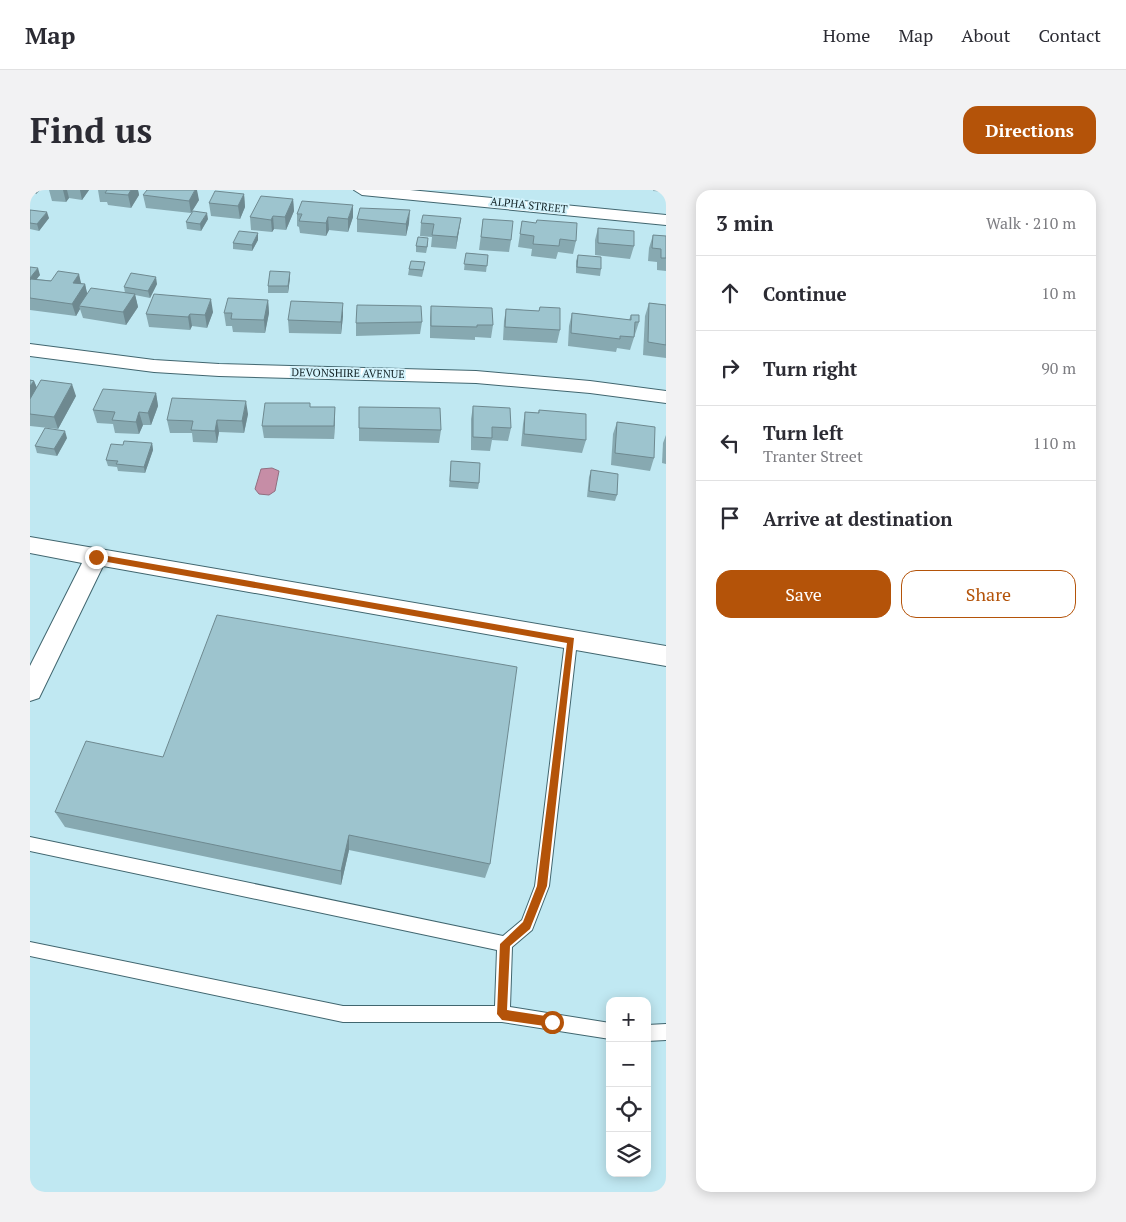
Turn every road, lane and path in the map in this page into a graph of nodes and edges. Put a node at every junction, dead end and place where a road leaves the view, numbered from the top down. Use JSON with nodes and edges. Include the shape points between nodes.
{"nodes":[{"id":1,"x":362,"y":190,"type":"edge"},
{"id":2,"x":666,"y":220,"type":"edge"},
{"id":3,"x":30,"y":350,"type":"edge"},
{"id":4,"x":666,"y":397,"type":"edge"},
{"id":5,"x":30,"y":545,"type":"edge"},
{"id":6,"x":96,"y":557,"type":"junction"},
{"id":7,"x":572,"y":641,"type":"junction"},
{"id":8,"x":666,"y":656,"type":"edge"},
{"id":9,"x":30,"y":691,"type":"edge"},
{"id":10,"x":30,"y":844,"type":"edge"},
{"id":11,"x":505,"y":944,"type":"junction"},
{"id":12,"x":30,"y":949,"type":"edge"},
{"id":13,"x":502,"y":1014,"type":"junction"},
{"id":14,"x":606,"y":1030,"type":"edge"},
{"id":15,"x":666,"y":1032,"type":"edge"},
{"id":16,"x":651,"y":1033,"type":"edge"}],
"edges":[{"from":1,"to":2,"type":"street","name":"ALPHA STREET"},
{"from":3,"to":4,"type":"street","name":"DEVONSHIRE AVENUE","via":[[171,367],[474,377]]},
{"from":5,"to":6,"type":"street"},
{"from":6,"to":7,"type":"street"},
{"from":6,"to":9,"type":"street"},
{"from":7,"to":8,"type":"street"},
{"from":7,"to":11,"type":"lane","via":[[542,886],[527,926]]},
{"from":10,"to":11,"type":"lane"},
{"from":11,"to":13,"type":"lane"},
{"from":12,"to":13,"type":"lane","via":[[343,1014]]},
{"from":13,"to":14,"type":"lane"},
{"from":15,"to":16,"type":"lane"}]}
